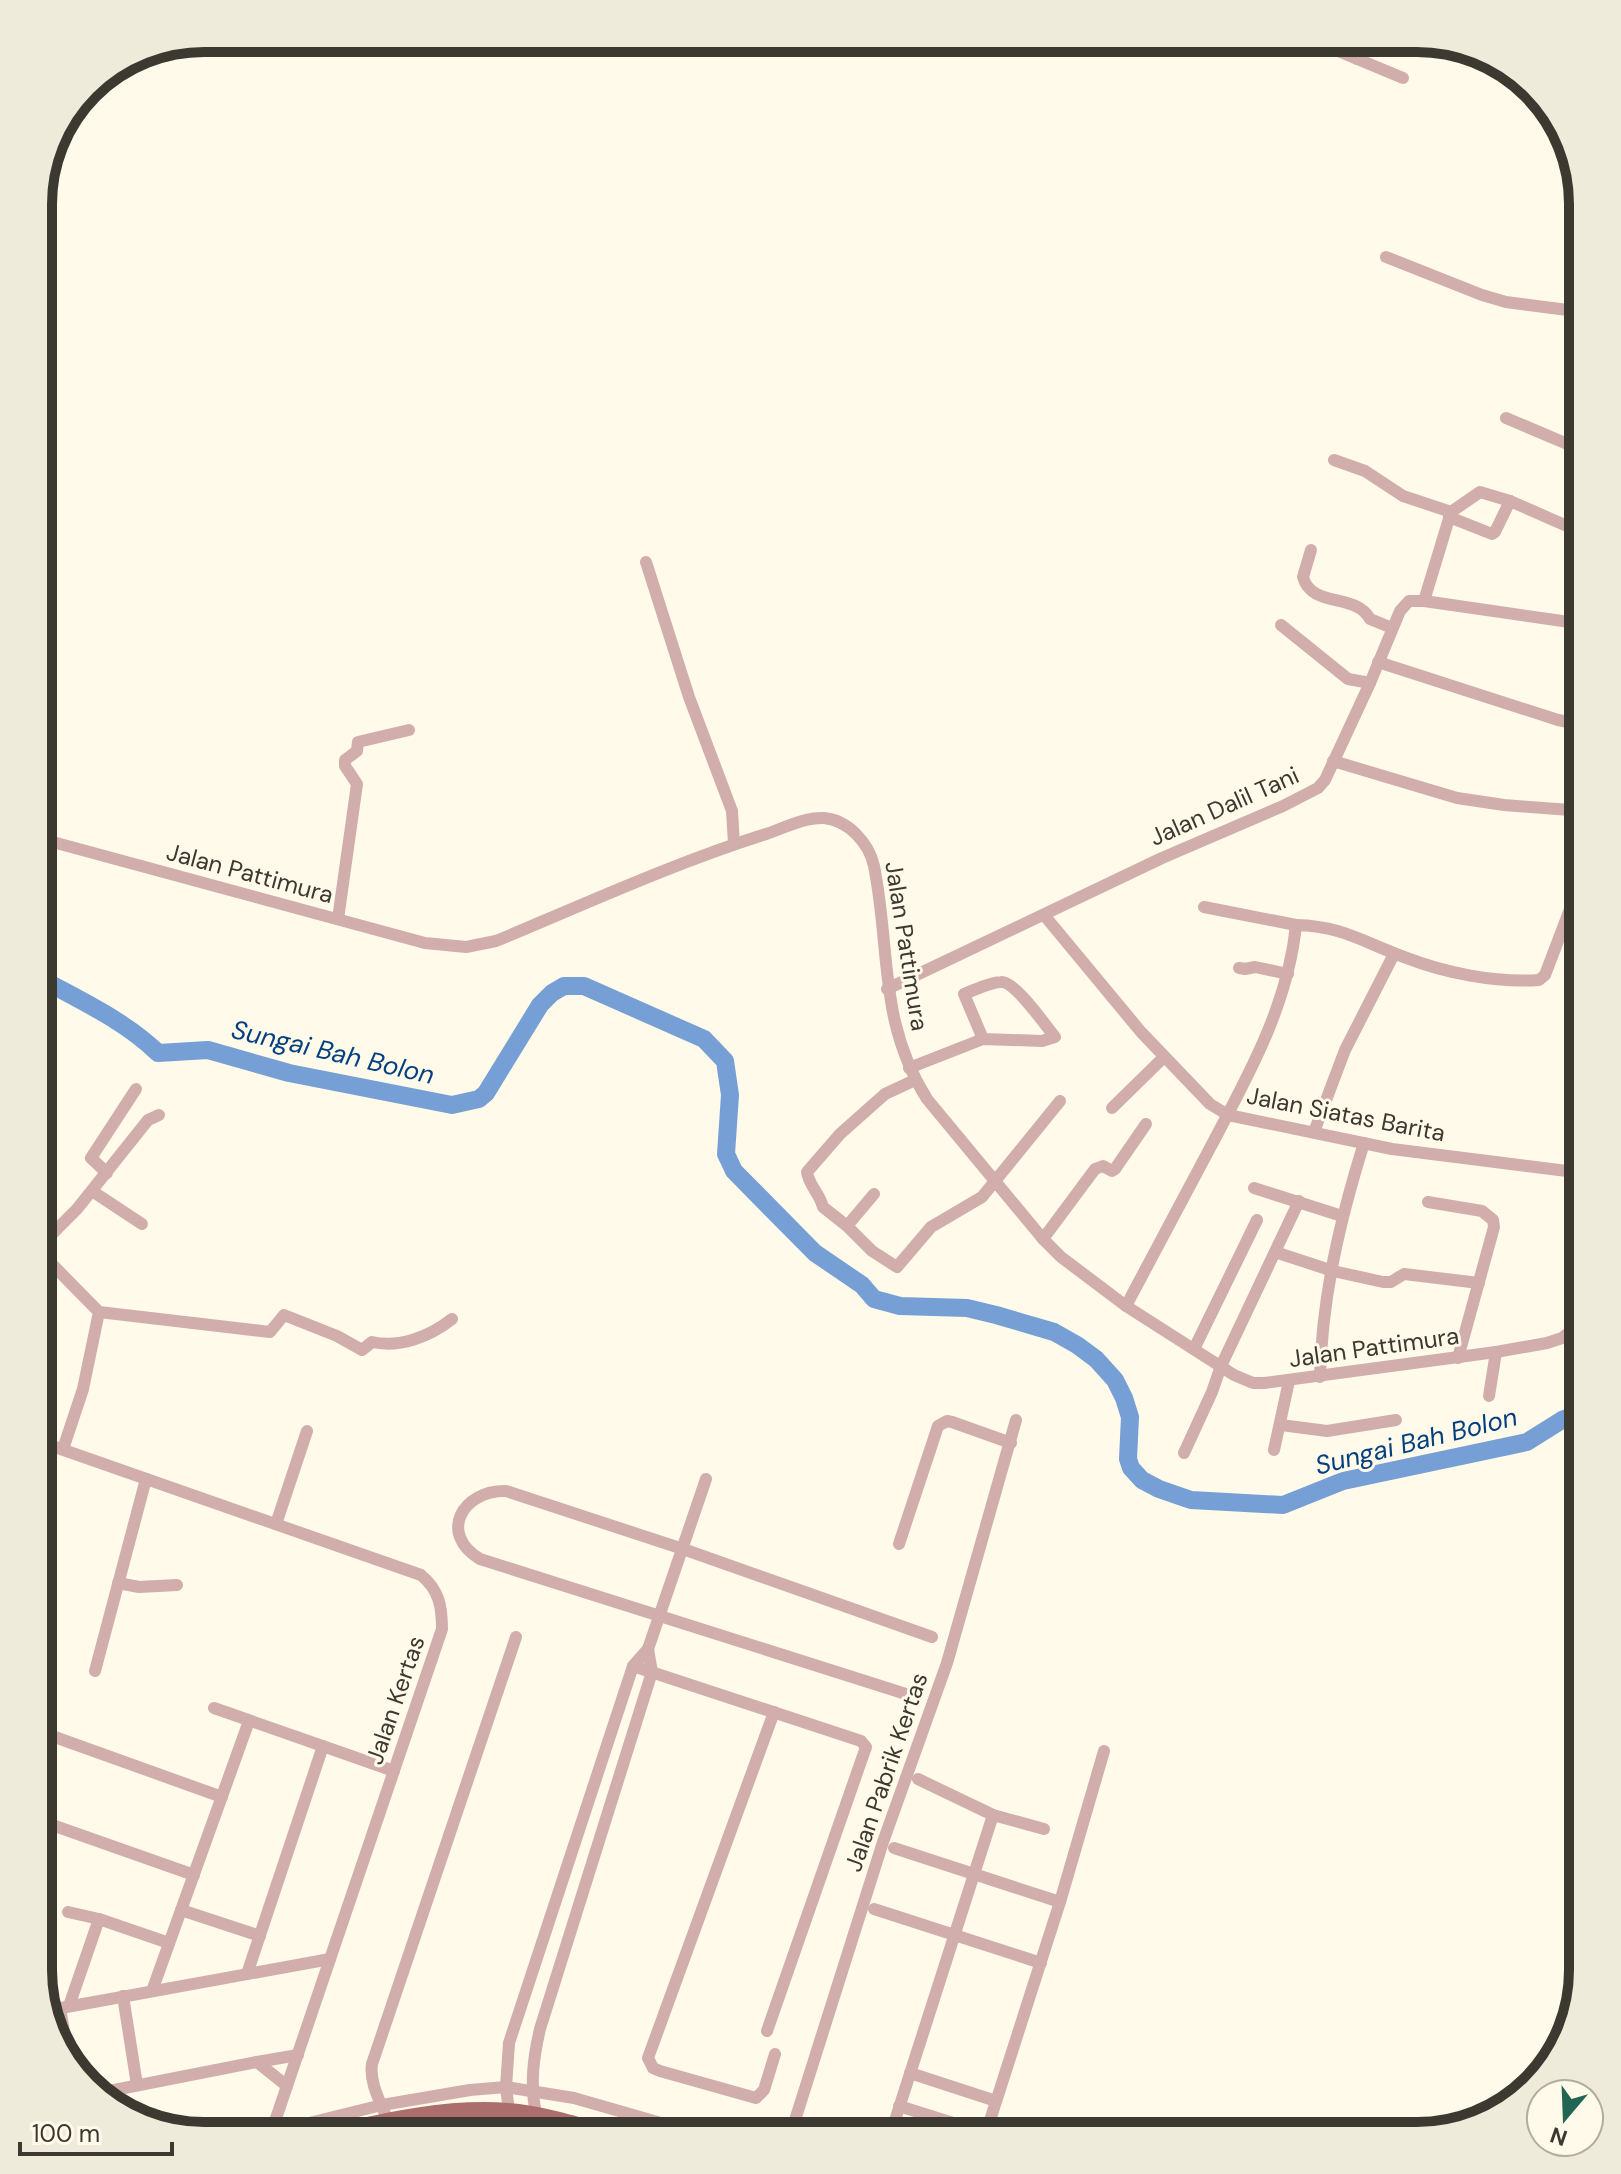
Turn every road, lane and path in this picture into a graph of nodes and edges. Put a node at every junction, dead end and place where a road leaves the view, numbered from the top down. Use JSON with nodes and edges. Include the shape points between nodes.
{"nodes":[{"id":1,"x":1340,"y":52,"type":"edge"},
{"id":2,"x":1359,"y":52,"type":"edge"},
{"id":3,"x":1357,"y":59,"type":"junction"},
{"id":4,"x":1403,"y":78,"type":"dead end"},
{"id":5,"x":1386,"y":257,"type":"dead end"},
{"id":6,"x":1569,"y":310,"type":"edge"},
{"id":7,"x":1506,"y":418,"type":"dead end"},
{"id":8,"x":1569,"y":445,"type":"edge"},
{"id":9,"x":1334,"y":460,"type":"dead end"},
{"id":10,"x":1510,"y":501,"type":"junction"},
{"id":11,"x":1450,"y":514,"type":"junction"},
{"id":12,"x":1569,"y":527,"type":"edge"},
{"id":13,"x":1311,"y":550,"type":"dead end"},
{"id":14,"x":646,"y":562,"type":"dead end"},
{"id":15,"x":1424,"y":601,"type":"junction"},
{"id":16,"x":1569,"y":622,"type":"edge"},
{"id":17,"x":1281,"y":625,"type":"dead end"},
{"id":18,"x":1392,"y":628,"type":"junction"},
{"id":19,"x":1378,"y":662,"type":"junction"},
{"id":20,"x":1370,"y":683,"type":"junction"},
{"id":21,"x":1569,"y":722,"type":"edge"},
{"id":22,"x":409,"y":730,"type":"dead end"},
{"id":23,"x":1333,"y":761,"type":"junction"},
{"id":24,"x":1569,"y":810,"type":"edge"},
{"id":25,"x":52,"y":842,"type":"edge"},
{"id":26,"x":737,"y":843,"type":"junction"},
{"id":27,"x":1204,"y":907,"type":"dead end"},
{"id":28,"x":1044,"y":915,"type":"junction"},
{"id":29,"x":338,"y":919,"type":"junction"},
{"id":30,"x":1296,"y":925,"type":"junction"},
{"id":31,"x":1569,"y":925,"type":"edge"},
{"id":32,"x":1394,"y":954,"type":"junction"},
{"id":33,"x":1239,"y":968,"type":"dead end"},
{"id":34,"x":1288,"y":974,"type":"junction"},
{"id":35,"x":887,"y":989,"type":"junction"},
{"id":36,"x":983,"y":1039,"type":"junction"},
{"id":37,"x":1164,"y":1057,"type":"junction"},
{"id":38,"x":912,"y":1074,"type":"junction"},
{"id":39,"x":136,"y":1089,"type":"dead end"},
{"id":40,"x":1060,"y":1101,"type":"dead end"},
{"id":41,"x":1112,"y":1108,"type":"dead end"},
{"id":42,"x":159,"y":1115,"type":"dead end"},
{"id":43,"x":1228,"y":1115,"type":"junction"},
{"id":44,"x":1146,"y":1124,"type":"dead end"},
{"id":45,"x":1314,"y":1132,"type":"junction"},
{"id":46,"x":1364,"y":1143,"type":"junction"},
{"id":47,"x":1569,"y":1171,"type":"edge"},
{"id":48,"x":107,"y":1173,"type":"junction"},
{"id":49,"x":994,"y":1181,"type":"junction"},
{"id":50,"x":1254,"y":1188,"type":"dead end"},
{"id":51,"x":92,"y":1191,"type":"junction"},
{"id":52,"x":874,"y":1194,"type":"dead end"},
{"id":53,"x":1299,"y":1201,"type":"junction"},
{"id":54,"x":1428,"y":1202,"type":"dead end"},
{"id":55,"x":1342,"y":1216,"type":"junction"},
{"id":56,"x":1257,"y":1220,"type":"dead end"},
{"id":57,"x":142,"y":1224,"type":"dead end"},
{"id":58,"x":847,"y":1226,"type":"junction"},
{"id":59,"x":52,"y":1234,"type":"edge"},
{"id":60,"x":1043,"y":1239,"type":"junction"},
{"id":61,"x":1275,"y":1252,"type":"junction"},
{"id":62,"x":52,"y":1263,"type":"edge"},
{"id":63,"x":1333,"y":1271,"type":"junction"},
{"id":64,"x":1479,"y":1283,"type":"junction"},
{"id":65,"x":1126,"y":1306,"type":"junction"},
{"id":66,"x":99,"y":1312,"type":"junction"},
{"id":67,"x":452,"y":1319,"type":"dead end"},
{"id":68,"x":1569,"y":1333,"type":"edge"},
{"id":69,"x":1194,"y":1349,"type":"junction"},
{"id":70,"x":1496,"y":1352,"type":"junction"},
{"id":71,"x":1458,"y":1358,"type":"junction"},
{"id":72,"x":1221,"y":1366,"type":"junction"},
{"id":73,"x":1320,"y":1377,"type":"junction"},
{"id":74,"x":1289,"y":1381,"type":"junction"},
{"id":75,"x":1489,"y":1396,"type":"dead end"},
{"id":76,"x":1016,"y":1420,"type":"dead end"},
{"id":77,"x":1396,"y":1420,"type":"dead end"},
{"id":78,"x":1281,"y":1425,"type":"junction"},
{"id":79,"x":307,"y":1431,"type":"dead end"},
{"id":80,"x":1011,"y":1443,"type":"junction"},
{"id":81,"x":52,"y":1445,"type":"edge"},
{"id":82,"x":63,"y":1449,"type":"junction"},
{"id":83,"x":1274,"y":1450,"type":"dead end"},
{"id":84,"x":1184,"y":1453,"type":"dead end"},
{"id":85,"x":146,"y":1479,"type":"junction"},
{"id":86,"x":706,"y":1479,"type":"dead end"},
{"id":87,"x":276,"y":1524,"type":"junction"},
{"id":88,"x":899,"y":1544,"type":"dead end"},
{"id":89,"x":684,"y":1546,"type":"junction"},
{"id":90,"x":118,"y":1583,"type":"junction"},
{"id":91,"x":177,"y":1585,"type":"dead end"},
{"id":92,"x":660,"y":1616,"type":"junction"},
{"id":93,"x":516,"y":1637,"type":"dead end"},
{"id":94,"x":932,"y":1637,"type":"dead end"},
{"id":95,"x":648,"y":1649,"type":"junction"},
{"id":96,"x":633,"y":1666,"type":"junction"},
{"id":97,"x":95,"y":1671,"type":"dead end"},
{"id":98,"x":652,"y":1672,"type":"junction"},
{"id":99,"x":909,"y":1695,"type":"dead end"},
{"id":100,"x":214,"y":1708,"type":"dead end"},
{"id":101,"x":774,"y":1712,"type":"junction"},
{"id":102,"x":249,"y":1721,"type":"junction"},
{"id":103,"x":52,"y":1736,"type":"edge"},
{"id":104,"x":323,"y":1746,"type":"junction"},
{"id":105,"x":1104,"y":1751,"type":"dead end"},
{"id":106,"x":394,"y":1771,"type":"junction"},
{"id":107,"x":918,"y":1779,"type":"dead end"},
{"id":108,"x":222,"y":1797,"type":"junction"},
{"id":109,"x":993,"y":1815,"type":"junction"},
{"id":110,"x":52,"y":1825,"type":"edge"},
{"id":111,"x":1044,"y":1829,"type":"dead end"},
{"id":112,"x":894,"y":1848,"type":"dead end"},
{"id":113,"x":568,"y":1863,"type":"junction"},
{"id":114,"x":591,"y":1871,"type":"junction"},
{"id":115,"x":975,"y":1874,"type":"junction"},
{"id":116,"x":194,"y":1875,"type":"junction"},
{"id":117,"x":1060,"y":1902,"type":"junction"},
{"id":118,"x":874,"y":1909,"type":"dead end"},
{"id":119,"x":181,"y":1910,"type":"junction"},
{"id":120,"x":68,"y":1912,"type":"dead end"},
{"id":121,"x":99,"y":1919,"type":"junction"},
{"id":122,"x":955,"y":1934,"type":"junction"},
{"id":123,"x":260,"y":1936,"type":"junction"},
{"id":124,"x":169,"y":1943,"type":"junction"},
{"id":125,"x":330,"y":1959,"type":"junction"},
{"id":126,"x":1041,"y":1963,"type":"junction"},
{"id":127,"x":247,"y":1974,"type":"junction"},
{"id":128,"x":152,"y":1991,"type":"junction"},
{"id":129,"x":123,"y":1996,"type":"junction"},
{"id":130,"x":60,"y":2008,"type":"edge"},
{"id":131,"x":767,"y":2031,"type":"dead end"},
{"id":132,"x":775,"y":2054,"type":"dead end"},
{"id":133,"x":298,"y":2055,"type":"junction"},
{"id":134,"x":257,"y":2062,"type":"junction"},
{"id":135,"x":910,"y":2073,"type":"junction"},
{"id":136,"x":137,"y":2085,"type":"junction"},
{"id":137,"x":287,"y":2086,"type":"junction"},
{"id":138,"x":506,"y":2087,"type":"junction"},
{"id":139,"x":112,"y":2090,"type":"edge"},
{"id":140,"x":531,"y":2090,"type":"junction"},
{"id":141,"x":996,"y":2101,"type":"junction"},
{"id":142,"x":899,"y":2106,"type":"junction"},
{"id":143,"x":509,"y":2111,"type":"junction"},
{"id":144,"x":536,"y":2115,"type":"junction"},
{"id":145,"x":392,"y":2120,"type":"edge"},
{"id":146,"x":275,"y":2122,"type":"edge"},
{"id":147,"x":348,"y":2122,"type":"edge"},
{"id":148,"x":547,"y":2122,"type":"edge"},
{"id":149,"x":657,"y":2122,"type":"edge"},
{"id":150,"x":794,"y":2122,"type":"edge"},
{"id":151,"x":894,"y":2122,"type":"edge"},
{"id":152,"x":946,"y":2122,"type":"edge"},
{"id":153,"x":989,"y":2122,"type":"edge"}],
"edges":[{"from":1,"to":3,"type":"street"},
{"from":2,"to":3,"type":"street"},
{"from":3,"to":4,"type":"street"},
{"from":5,"to":6,"type":"street","via":[[1506,302]]},
{"from":7,"to":8,"type":"street"},
{"from":9,"to":11,"type":"street"},
{"from":10,"to":11,"type":"street","via":[[1483,492]]},
{"from":10,"to":11,"type":"street","via":[[1492,534]]},
{"from":10,"to":12,"type":"street"},
{"from":11,"to":15,"type":"street"},
{"from":13,"to":18,"type":"street","via":[[1303,577],[1310,589],[1358,606],[1370,619]]},
{"from":14,"to":26,"type":"street","via":[[732,811]]},
{"from":15,"to":16,"type":"street"},
{"from":15,"to":18,"type":"street","name":"Jalan Dalil Tani","via":[[1404,605]]},
{"from":17,"to":20,"type":"street","via":[[1348,679]]},
{"from":18,"to":19,"type":"street","name":"Jalan Dalil Tani"},
{"from":19,"to":20,"type":"street","name":"Jalan Dalil Tani"},
{"from":19,"to":21,"type":"street"},
{"from":20,"to":23,"type":"street","name":"Jalan Dalil Tani"},
{"from":22,"to":29,"type":"street","via":[[358,742],[357,751],[345,760],[357,784]]},
{"from":23,"to":24,"type":"street","via":[[1457,798]]},
{"from":23,"to":28,"type":"street","name":"Jalan Dalil Tani","via":[[1325,780],[1311,792]]},
{"from":25,"to":29,"type":"street","name":"Jalan Pattimura"},
{"from":26,"to":29,"type":"street","name":"Jalan Pattimura","via":[[496,941],[466,947],[425,943]]},
{"from":26,"to":35,"type":"street","name":"Jalan Pattimura","via":[[810,819],[825,818],[852,830],[873,863]]},
{"from":27,"to":30,"type":"street"},
{"from":28,"to":35,"type":"street","name":"Jalan Dalil Tani"},
{"from":28,"to":37,"type":"street","name":"Jalan Siatas Barita"},
{"from":30,"to":32,"type":"street","via":[[1335,929]]},
{"from":30,"to":34,"type":"street"},
{"from":31,"to":32,"type":"street","via":[[1539,980],[1455,973]]},
{"from":32,"to":45,"type":"street","via":[[1345,1050]]},
{"from":33,"to":34,"type":"street"},
{"from":34,"to":43,"type":"street","via":[[1276,1014]]},
{"from":35,"to":38,"type":"street","name":"Jalan Pattimura"},
{"from":36,"to":36,"type":"street","via":[[1042,1041],[1055,1037],[1017,991],[1001,982],[964,994]]},
{"from":36,"to":38,"type":"street"},
{"from":37,"to":41,"type":"street"},
{"from":37,"to":43,"type":"street","name":"Jalan Siatas Barita"},
{"from":38,"to":49,"type":"street","name":"Jalan Pattimura"},
{"from":38,"to":58,"type":"street","via":[[840,1134],[807,1172],[823,1207]]},
{"from":39,"to":48,"type":"street","via":[[91,1158]]},
{"from":40,"to":49,"type":"street"},
{"from":42,"to":48,"type":"street","via":[[148,1120]]},
{"from":43,"to":45,"type":"street","name":"Jalan Siatas Barita"},
{"from":43,"to":65,"type":"street"},
{"from":44,"to":60,"type":"street","via":[[1115,1169],[1095,1169]]},
{"from":45,"to":46,"type":"street","name":"Jalan Siatas Barita"},
{"from":46,"to":47,"type":"street","name":"Jalan Siatas Barita"},
{"from":46,"to":55,"type":"street"},
{"from":48,"to":51,"type":"street"},
{"from":49,"to":58,"type":"street","via":[[982,1197],[931,1227],[897,1267]]},
{"from":49,"to":60,"type":"street","name":"Jalan Pattimura"},
{"from":50,"to":53,"type":"street"},
{"from":51,"to":57,"type":"street"},
{"from":51,"to":59,"type":"street"},
{"from":52,"to":58,"type":"street"},
{"from":53,"to":55,"type":"street"},
{"from":53,"to":61,"type":"street"},
{"from":54,"to":64,"type":"street","via":[[1482,1211],[1493,1220]]},
{"from":55,"to":63,"type":"street"},
{"from":56,"to":69,"type":"street"},
{"from":60,"to":65,"type":"street","name":"Jalan Pattimura"},
{"from":61,"to":63,"type":"street"},
{"from":61,"to":72,"type":"street"},
{"from":62,"to":66,"type":"street"},
{"from":63,"to":64,"type":"street","via":[[1387,1282],[1404,1274]]},
{"from":63,"to":73,"type":"street"},
{"from":64,"to":71,"type":"street"},
{"from":65,"to":69,"type":"street","name":"Jalan Pattimura"},
{"from":66,"to":67,"type":"street","via":[[270,1332],[284,1315],[367,1346],[419,1338]]},
{"from":66,"to":82,"type":"street","via":[[83,1389]]},
{"from":68,"to":70,"type":"street","name":"Jalan Pattimura"},
{"from":69,"to":72,"type":"street","name":"Jalan Pattimura"},
{"from":70,"to":71,"type":"street","name":"Jalan Pattimura"},
{"from":70,"to":75,"type":"street"},
{"from":71,"to":73,"type":"street","name":"Jalan Pattimura"},
{"from":72,"to":74,"type":"street","name":"Jalan Pattimura","via":[[1253,1383]]},
{"from":72,"to":84,"type":"street"},
{"from":73,"to":74,"type":"street","name":"Jalan Pattimura"},
{"from":74,"to":78,"type":"street"},
{"from":76,"to":80,"type":"street","name":"Jalan Pabrik Kertas"},
{"from":77,"to":78,"type":"street","via":[[1327,1431]]},
{"from":78,"to":83,"type":"street"},
{"from":79,"to":87,"type":"street"},
{"from":80,"to":88,"type":"street","via":[[952,1422],[938,1426]]},
{"from":80,"to":150,"type":"street","name":"Jalan Pabrik Kertas","via":[[947,1663],[883,1842]]},
{"from":81,"to":82,"type":"street","name":"Jalan Kertas"},
{"from":82,"to":85,"type":"street","name":"Jalan Kertas"},
{"from":85,"to":87,"type":"street","name":"Jalan Kertas"},
{"from":85,"to":90,"type":"street"},
{"from":86,"to":89,"type":"street"},
{"from":87,"to":106,"type":"street","name":"Jalan Kertas","via":[[421,1575],[434,1586],[442,1629]]},
{"from":89,"to":92,"type":"street"},
{"from":89,"to":92,"type":"street","via":[[506,1491],[476,1497],[460,1516],[460,1541],[480,1559]]},
{"from":89,"to":94,"type":"street"},
{"from":90,"to":91,"type":"street"},
{"from":90,"to":97,"type":"street"},
{"from":92,"to":95,"type":"street"},
{"from":92,"to":99,"type":"street"},
{"from":93,"to":145,"type":"street","via":[[372,2064],[370,2073]]},
{"from":95,"to":96,"type":"street"},
{"from":95,"to":98,"type":"street"},
{"from":96,"to":98,"type":"street"},
{"from":96,"to":113,"type":"street"},
{"from":98,"to":101,"type":"street"},
{"from":98,"to":114,"type":"street"},
{"from":100,"to":102,"type":"street"},
{"from":101,"to":131,"type":"street","via":[[866,1747]]},
{"from":101,"to":132,"type":"street","via":[[648,2058],[660,2071],[756,2098],[764,2090]]},
{"from":102,"to":104,"type":"street"},
{"from":102,"to":108,"type":"street"},
{"from":103,"to":108,"type":"street"},
{"from":104,"to":106,"type":"street"},
{"from":104,"to":123,"type":"street"},
{"from":105,"to":117,"type":"street"},
{"from":106,"to":125,"type":"street","name":"Jalan Kertas"},
{"from":107,"to":109,"type":"street"},
{"from":108,"to":116,"type":"street"},
{"from":109,"to":111,"type":"street"},
{"from":109,"to":115,"type":"street"},
{"from":110,"to":116,"type":"street"},
{"from":112,"to":115,"type":"street"},
{"from":113,"to":114,"type":"street"},
{"from":113,"to":138,"type":"street","via":[[509,2043]]},
{"from":114,"to":140,"type":"street","via":[[540,2029]]},
{"from":115,"to":117,"type":"street"},
{"from":115,"to":122,"type":"street"},
{"from":116,"to":119,"type":"street"},
{"from":117,"to":126,"type":"street"},
{"from":118,"to":122,"type":"street"},
{"from":119,"to":123,"type":"street"},
{"from":119,"to":124,"type":"street"},
{"from":120,"to":121,"type":"street"},
{"from":121,"to":124,"type":"street"},
{"from":121,"to":130,"type":"street"},
{"from":122,"to":126,"type":"street"},
{"from":122,"to":135,"type":"street"},
{"from":123,"to":127,"type":"street"},
{"from":124,"to":128,"type":"street"},
{"from":125,"to":127,"type":"street"},
{"from":125,"to":133,"type":"street","name":"Jalan Kertas"},
{"from":126,"to":141,"type":"street"},
{"from":127,"to":128,"type":"street"},
{"from":128,"to":129,"type":"street"},
{"from":129,"to":130,"type":"street"},
{"from":129,"to":136,"type":"street"},
{"from":133,"to":134,"type":"street"},
{"from":133,"to":137,"type":"street","name":"Jalan Kertas"},
{"from":134,"to":136,"type":"street"},
{"from":134,"to":137,"type":"street"},
{"from":135,"to":141,"type":"street"},
{"from":135,"to":142,"type":"street"},
{"from":136,"to":139,"type":"street"},
{"from":137,"to":146,"type":"street","name":"Jalan Kertas"},
{"from":138,"to":140,"type":"street"},
{"from":138,"to":143,"type":"street"},
{"from":138,"to":145,"type":"street","via":[[470,2090]]},
{"from":140,"to":144,"type":"street"},
{"from":140,"to":149,"type":"street"},
{"from":141,"to":153,"type":"street"},
{"from":142,"to":151,"type":"street"},
{"from":142,"to":152,"type":"street"},
{"from":143,"to":144,"type":"main road"},
{"from":143,"to":145,"type":"main road"},
{"from":144,"to":148,"type":"main road"},
{"from":145,"to":147,"type":"street"}]}
